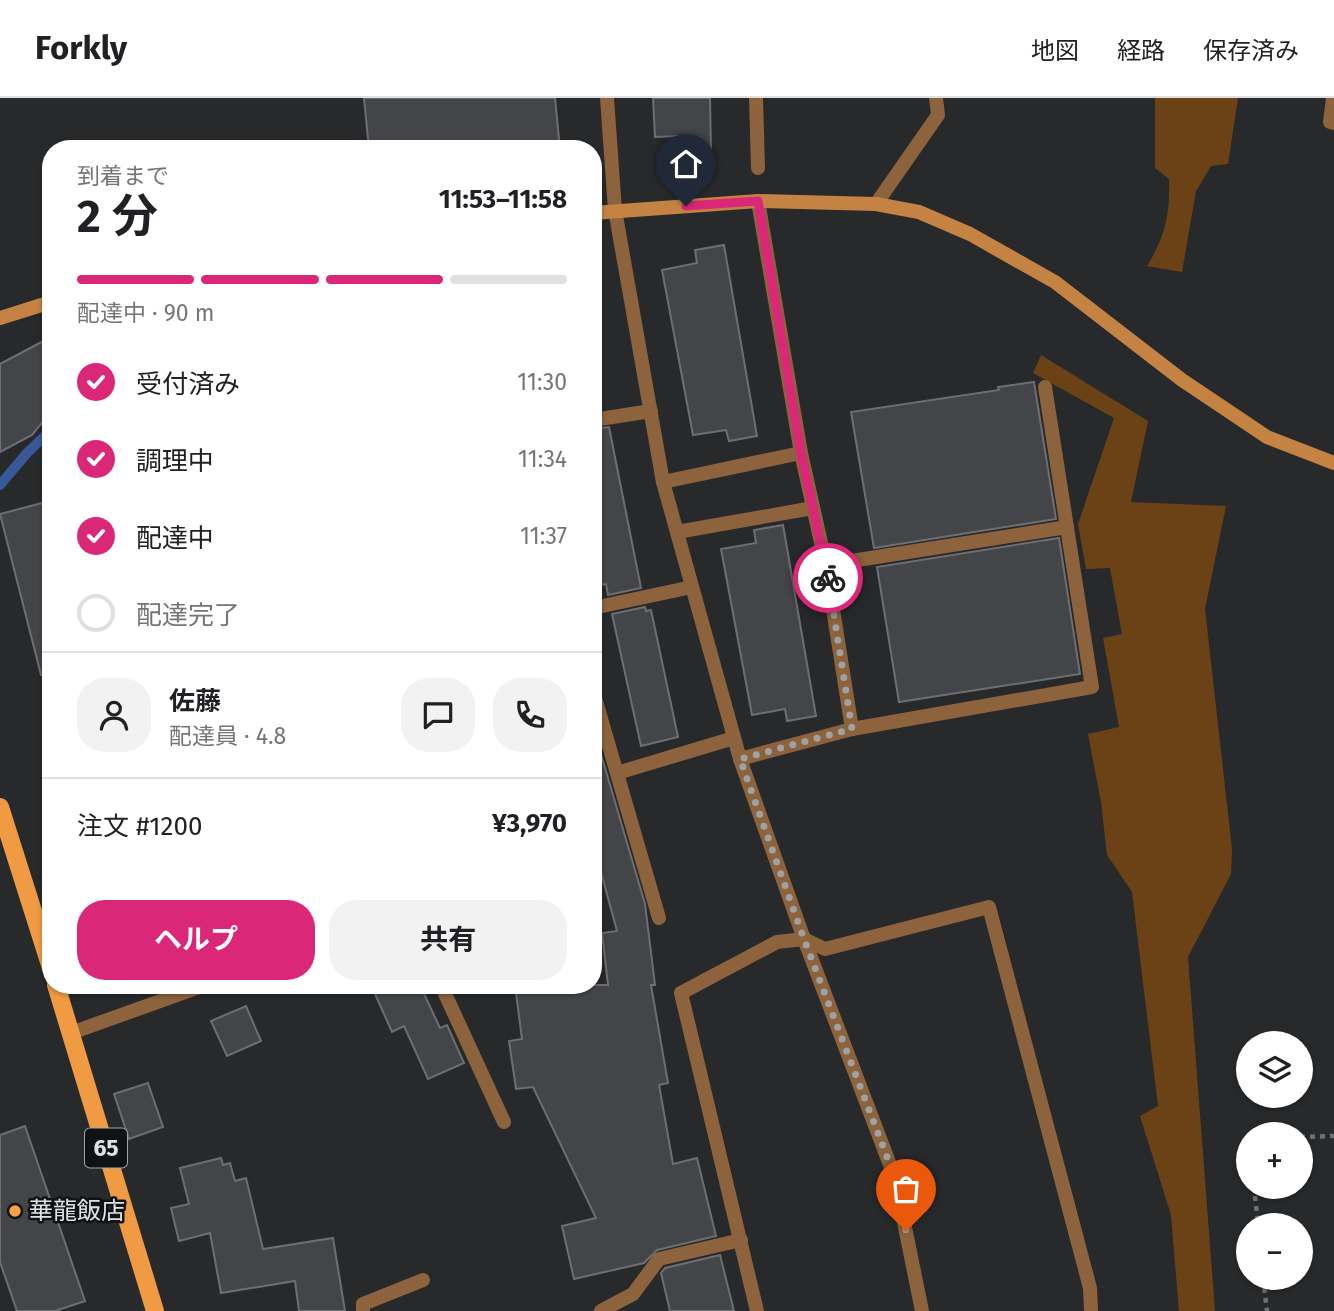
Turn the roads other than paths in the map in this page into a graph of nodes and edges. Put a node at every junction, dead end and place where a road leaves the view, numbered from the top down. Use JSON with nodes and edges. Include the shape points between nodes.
{"nodes":[{"id":1,"x":607,"y":98,"type":"edge"},
{"id":2,"x":756,"y":98,"type":"edge"},
{"id":3,"x":936,"y":98,"type":"edge"},
{"id":4,"x":1333,"y":98,"type":"edge"},
{"id":5,"x":1334,"y":123,"type":"edge"},
{"id":6,"x":758,"y":168,"type":"dead end"},
{"id":7,"x":758,"y":201,"type":"junction"},
{"id":8,"x":876,"y":204,"type":"junction"},
{"id":9,"x":615,"y":211,"type":"junction"},
{"id":10,"x":602,"y":212,"type":"edge"},
{"id":11,"x":42,"y":305,"type":"edge"},
{"id":12,"x":0,"y":318,"type":"edge"},
{"id":13,"x":1045,"y":387,"type":"dead end"},
{"id":14,"x":651,"y":411,"type":"junction"},
{"id":15,"x":602,"y":419,"type":"edge"},
{"id":16,"x":801,"y":453,"type":"junction"},
{"id":17,"x":1334,"y":463,"type":"edge"},
{"id":18,"x":663,"y":482,"type":"junction"},
{"id":19,"x":813,"y":508,"type":"junction"},
{"id":20,"x":1067,"y":527,"type":"junction"},
{"id":21,"x":677,"y":533,"type":"junction"},
{"id":22,"x":826,"y":565,"type":"junction"},
{"id":23,"x":692,"y":587,"type":"junction"},
{"id":24,"x":602,"y":606,"type":"edge"},
{"id":25,"x":602,"y":722,"type":"edge"},
{"id":26,"x":852,"y":729,"type":"junction"},
{"id":27,"x":734,"y":738,"type":"junction"},
{"id":28,"x":740,"y":759,"type":"junction"},
{"id":29,"x":617,"y":773,"type":"junction"},
{"id":30,"x":0,"y":807,"type":"edge"},
{"id":31,"x":659,"y":918,"type":"dead end"},
{"id":32,"x":804,"y":939,"type":"junction"},
{"id":33,"x":42,"y":940,"type":"edge"},
{"id":34,"x":59,"y":994,"type":"edge"},
{"id":35,"x":179,"y":994,"type":"edge"},
{"id":36,"x":445,"y":994,"type":"edge"},
{"id":37,"x":71,"y":1032,"type":"junction"},
{"id":38,"x":504,"y":1122,"type":"dead end"},
{"id":39,"x":741,"y":1240,"type":"junction"},
{"id":40,"x":423,"y":1280,"type":"dead end"},
{"id":41,"x":155,"y":1311,"type":"edge"},
{"id":42,"x":363,"y":1311,"type":"edge"},
{"id":43,"x":601,"y":1311,"type":"edge"},
{"id":44,"x":757,"y":1311,"type":"edge"},
{"id":45,"x":922,"y":1311,"type":"edge"},
{"id":46,"x":1091,"y":1311,"type":"edge"}],
"edges":[{"from":1,"to":9,"type":"street"},
{"from":2,"to":6,"type":"street"},
{"from":3,"to":8,"type":"street","via":[[938,115]]},
{"from":4,"to":5,"type":"street","via":[[1330,122]]},
{"from":7,"to":8,"type":"street"},
{"from":7,"to":9,"type":"street"},
{"from":7,"to":16,"type":"street"},
{"from":8,"to":17,"type":"street","via":[[919,212],[970,234],[1055,282],[1182,380],[1267,437]]},
{"from":9,"to":10,"type":"street"},
{"from":9,"to":14,"type":"street"},
{"from":11,"to":12,"type":"street"},
{"from":13,"to":20,"type":"street"},
{"from":14,"to":15,"type":"street"},
{"from":14,"to":18,"type":"street"},
{"from":16,"to":18,"type":"street"},
{"from":16,"to":19,"type":"street"},
{"from":18,"to":21,"type":"street"},
{"from":19,"to":21,"type":"street"},
{"from":19,"to":22,"type":"street"},
{"from":20,"to":22,"type":"street"},
{"from":20,"to":26,"type":"street","via":[[1092,687]]},
{"from":21,"to":23,"type":"street"},
{"from":22,"to":26,"type":"street"},
{"from":23,"to":24,"type":"street"},
{"from":23,"to":27,"type":"street"},
{"from":25,"to":29,"type":"street"},
{"from":26,"to":28,"type":"street"},
{"from":27,"to":28,"type":"street"},
{"from":27,"to":29,"type":"street"},
{"from":28,"to":32,"type":"street"},
{"from":29,"to":31,"type":"street"},
{"from":30,"to":33,"type":"main road"},
{"from":32,"to":39,"type":"street","via":[[778,942],[681,993]]},
{"from":32,"to":45,"type":"street","via":[[895,1178]]},
{"from":32,"to":46,"type":"street","via":[[825,949],[989,907],[1090,1288]]},
{"from":34,"to":37,"type":"main road","number":"65"},
{"from":35,"to":37,"type":"street"},
{"from":36,"to":38,"type":"street"},
{"from":37,"to":41,"type":"main road","number":"65"},
{"from":39,"to":43,"type":"street","via":[[659,1259],[633,1294]]},
{"from":39,"to":44,"type":"street"},
{"from":40,"to":42,"type":"street","via":[[363,1304]]}]}
